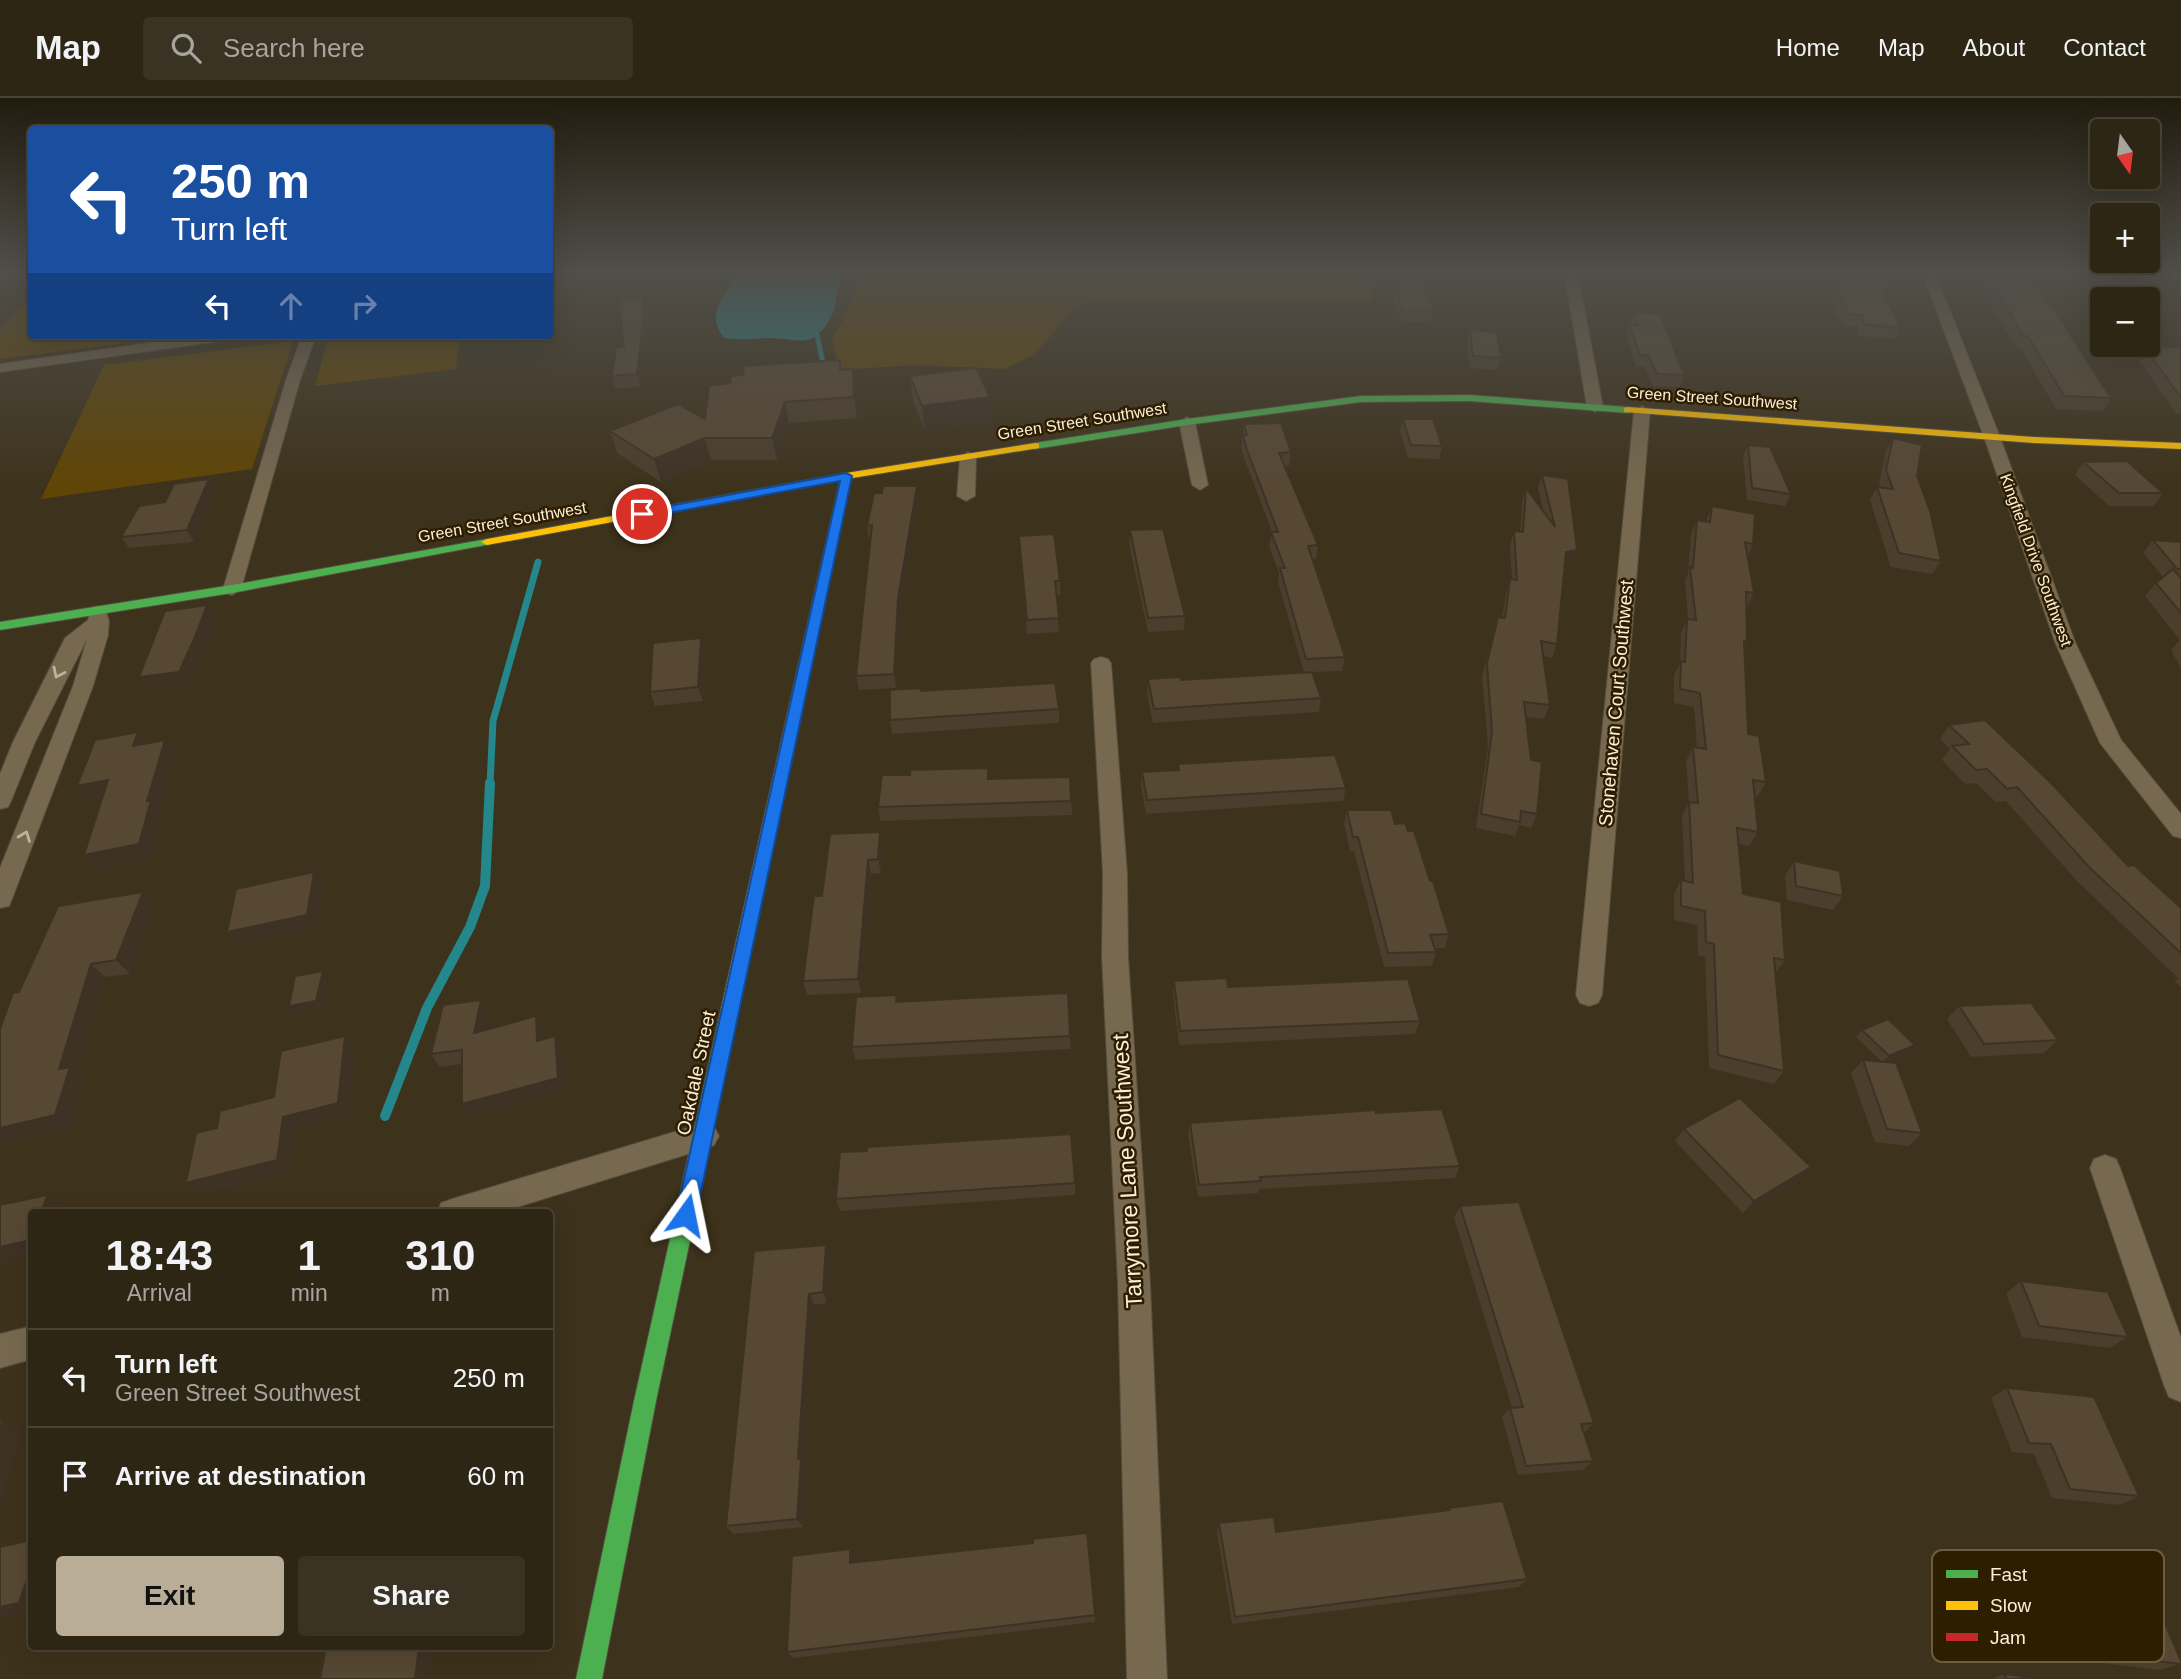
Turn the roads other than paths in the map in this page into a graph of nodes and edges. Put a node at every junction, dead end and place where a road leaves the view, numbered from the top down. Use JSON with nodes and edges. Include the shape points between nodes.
{"nodes":[{"id":1,"x":173,"y":344,"type":"edge"},
{"id":2,"x":306,"y":344,"type":"edge"},
{"id":3,"x":1583,"y":344,"type":"edge"},
{"id":4,"x":1956,"y":344,"type":"edge"},
{"id":5,"x":0,"y":368,"type":"edge"},
{"id":6,"x":1595,"y":407,"type":"junction"},
{"id":7,"x":1642,"y":411,"type":"junction"},
{"id":8,"x":1187,"y":422,"type":"junction"},
{"id":9,"x":1992,"y":437,"type":"junction"},
{"id":10,"x":2181,"y":446,"type":"edge"},
{"id":11,"x":968,"y":457,"type":"junction"},
{"id":12,"x":846,"y":476,"type":"junction"},
{"id":13,"x":1200,"y":485,"type":"dead end"},
{"id":14,"x":966,"y":496,"type":"dead end"},
{"id":15,"x":232,"y":589,"type":"junction"},
{"id":16,"x":99,"y":616,"type":"junction"},
{"id":17,"x":0,"y":626,"type":"edge"},
{"id":18,"x":1101,"y":663,"type":"dead end"},
{"id":19,"x":49,"y":774,"type":"junction"},
{"id":20,"x":3,"y":788,"type":"edge"},
{"id":21,"x":2181,"y":830,"type":"edge"},
{"id":22,"x":0,"y":899,"type":"edge"},
{"id":23,"x":1589,"y":995,"type":"dead end"},
{"id":24,"x":704,"y":1136,"type":"junction"},
{"id":25,"x":2105,"y":1167,"type":"dead end"},
{"id":26,"x":465,"y":1209,"type":"edge"},
{"id":27,"x":28,"y":1343,"type":"edge"},
{"id":28,"x":0,"y":1351,"type":"edge"},
{"id":29,"x":2181,"y":1385,"type":"edge"},
{"id":30,"x":589,"y":1679,"type":"edge"},
{"id":31,"x":1147,"y":1679,"type":"edge"}],
"edges":[{"from":1,"to":5,"type":"street"},
{"from":2,"to":15,"type":"street"},
{"from":3,"to":6,"type":"street"},
{"from":4,"to":9,"type":"street","name":"Kingfield Drive Southwest"},
{"from":6,"to":7,"type":"street","name":"Green Street Southwest"},
{"from":6,"to":8,"type":"street","name":"Green Street Southwest","via":[[1395,397]]},
{"from":7,"to":9,"type":"street","name":"Green Street Southwest"},
{"from":7,"to":23,"type":"street","name":"Stonehaven Court Southwest"},
{"from":8,"to":11,"type":"street","name":"Green Street Southwest"},
{"from":8,"to":13,"type":"street"},
{"from":9,"to":10,"type":"street","name":"Green Street Southwest"},
{"from":9,"to":21,"type":"street","name":"Kingfield Drive Southwest","via":[[2065,642],[2111,743]]},
{"from":11,"to":12,"type":"street","name":"Green Street Southwest"},
{"from":11,"to":14,"type":"street"},
{"from":12,"to":15,"type":"street","name":"Green Street Southwest"},
{"from":12,"to":24,"type":"street","name":"Oakdale Street"},
{"from":15,"to":16,"type":"street","name":"Green Street Southwest"},
{"from":16,"to":17,"type":"street","name":"Green Street Southwest"},
{"from":16,"to":19,"type":"street","via":[[83,686]]},
{"from":16,"to":20,"type":"street","one_way":true,"via":[[75,638]]},
{"from":18,"to":31,"type":"street","name":"Tarrymore Lane Southwest","via":[[1134,1283]]},
{"from":19,"to":20,"type":"street"},
{"from":22,"to":19,"type":"street","one_way":true},
{"from":24,"to":26,"type":"street"},
{"from":24,"to":30,"type":"street","name":"Oakdale Street"},
{"from":25,"to":29,"type":"street"},
{"from":27,"to":28,"type":"street"}]}
